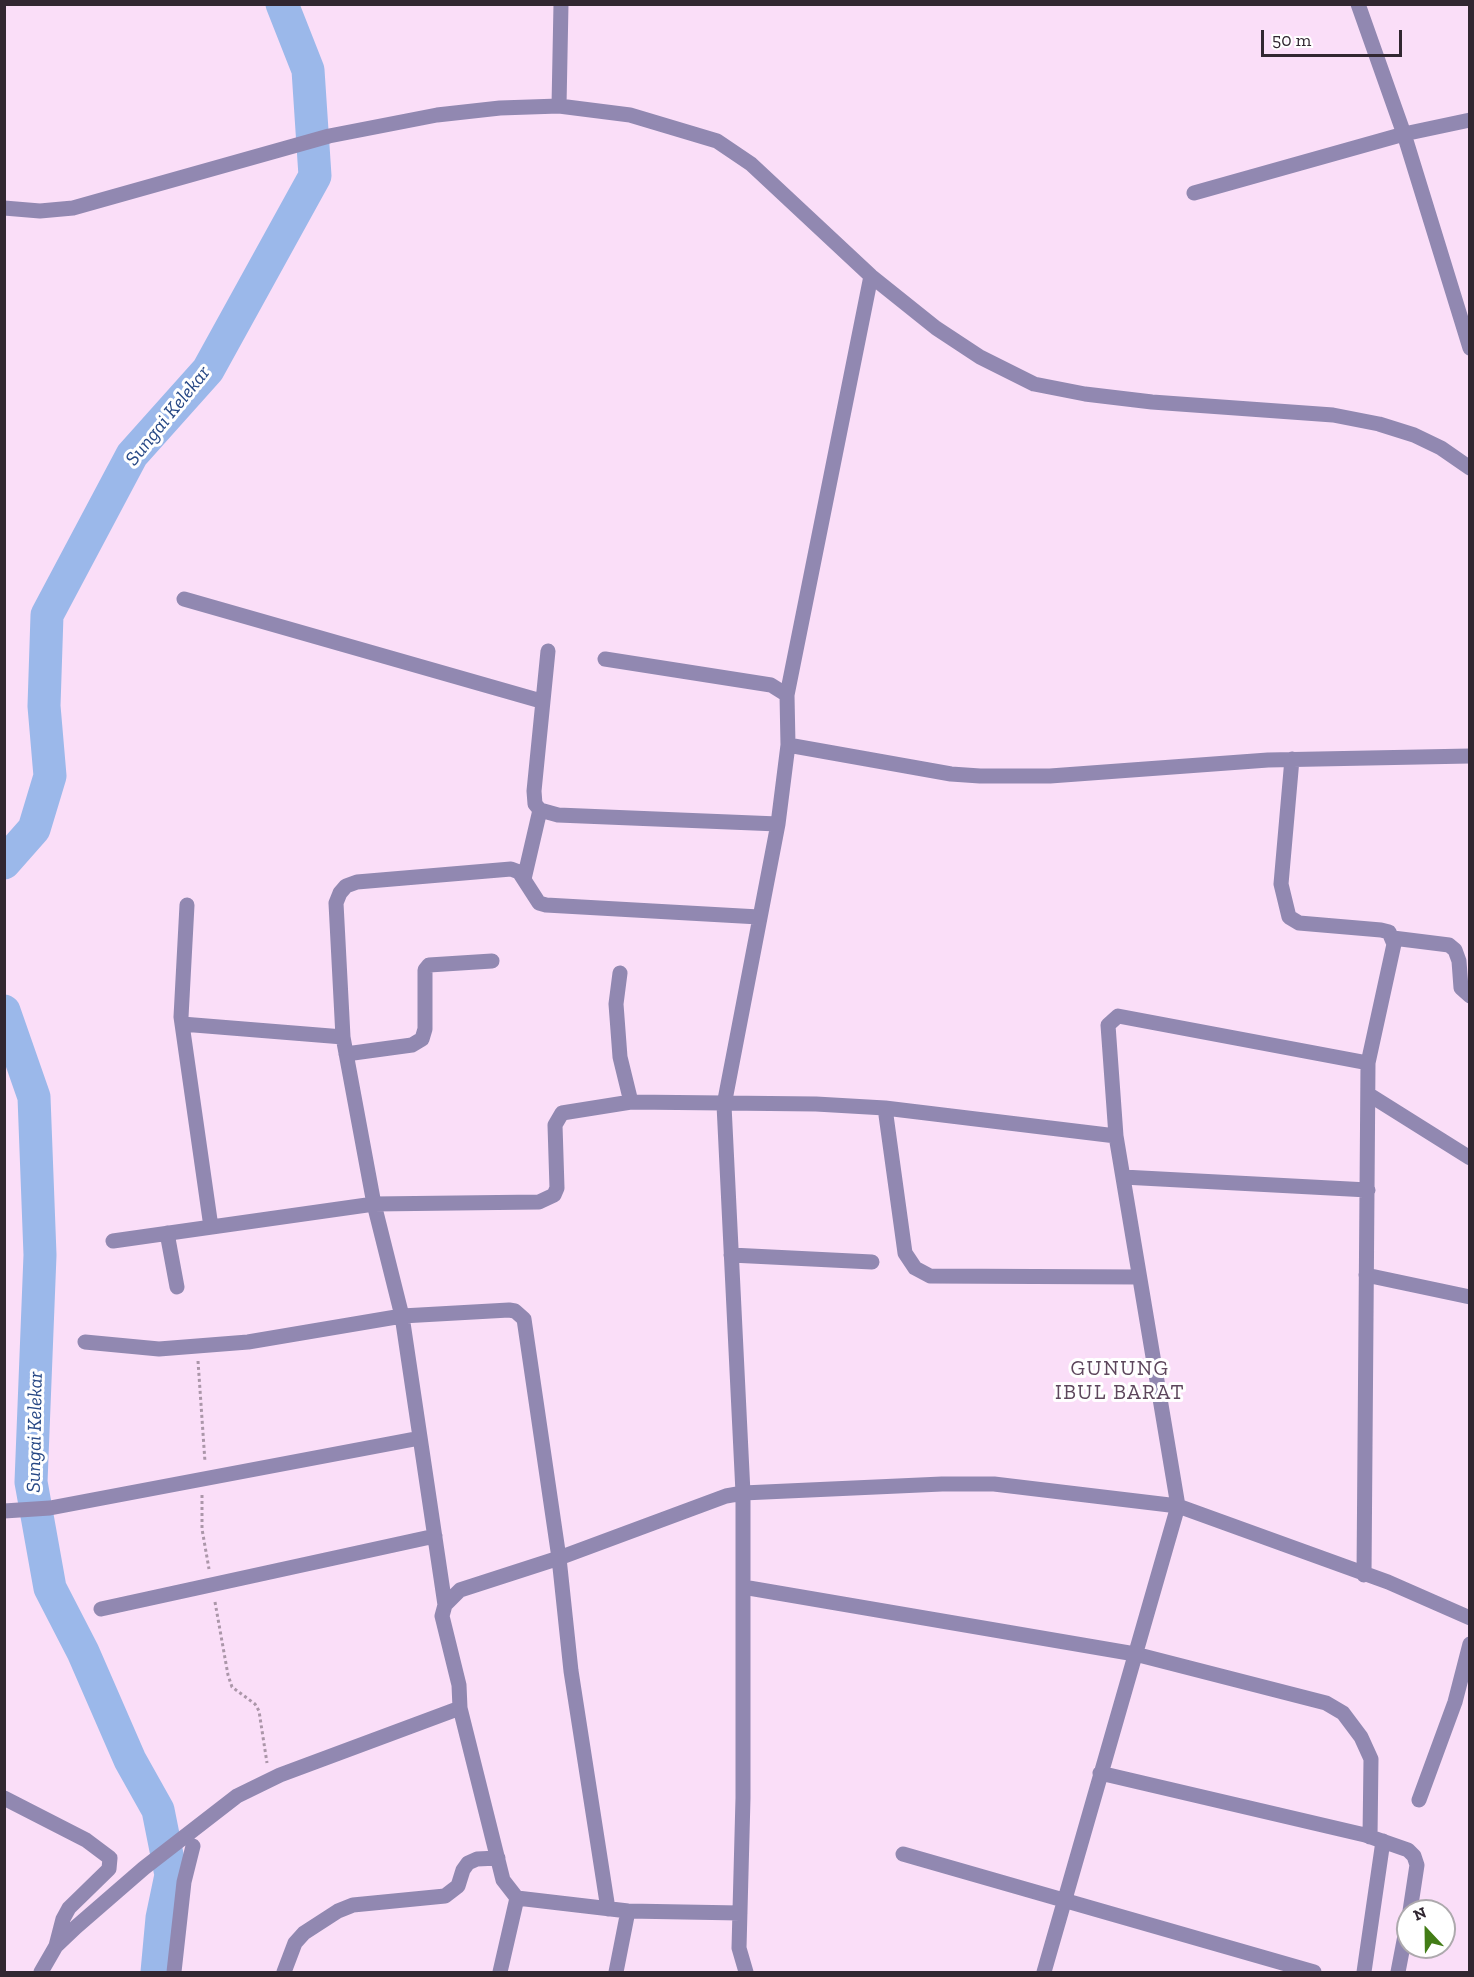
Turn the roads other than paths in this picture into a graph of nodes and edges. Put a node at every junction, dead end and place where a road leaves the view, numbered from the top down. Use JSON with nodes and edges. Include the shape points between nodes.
{"nodes":[{"id":1,"x":561,"y":4,"type":"edge"},
{"id":2,"x":1358,"y":4,"type":"edge"},
{"id":3,"x":559,"y":106,"type":"junction"},
{"id":4,"x":1470,"y":120,"type":"edge"},
{"id":5,"x":1404,"y":134,"type":"junction"},
{"id":6,"x":1194,"y":193,"type":"dead end"},
{"id":7,"x":4,"y":208,"type":"edge"},
{"id":8,"x":871,"y":276,"type":"junction"},
{"id":9,"x":1470,"y":348,"type":"edge"},
{"id":10,"x":1470,"y":468,"type":"edge"},
{"id":11,"x":184,"y":599,"type":"dead end"},
{"id":12,"x":548,"y":651,"type":"dead end"},
{"id":13,"x":605,"y":659,"type":"dead end"},
{"id":14,"x":787,"y":695,"type":"junction"},
{"id":15,"x":541,"y":701,"type":"junction"},
{"id":16,"x":788,"y":745,"type":"junction"},
{"id":17,"x":1470,"y":756,"type":"edge"},
{"id":18,"x":1292,"y":759,"type":"junction"},
{"id":19,"x":540,"y":810,"type":"junction"},
{"id":20,"x":778,"y":824,"type":"junction"},
{"id":21,"x":524,"y":879,"type":"junction"},
{"id":22,"x":187,"y":905,"type":"dead end"},
{"id":23,"x":759,"y":917,"type":"junction"},
{"id":24,"x":1393,"y":938,"type":"junction"},
{"id":25,"x":492,"y":961,"type":"dead end"},
{"id":26,"x":620,"y":973,"type":"dead end"},
{"id":27,"x":1470,"y":996,"type":"edge"},
{"id":28,"x":182,"y":1024,"type":"junction"},
{"id":29,"x":343,"y":1037,"type":"junction"},
{"id":30,"x":346,"y":1054,"type":"junction"},
{"id":31,"x":1368,"y":1063,"type":"junction"},
{"id":32,"x":1368,"y":1094,"type":"junction"},
{"id":33,"x":631,"y":1102,"type":"junction"},
{"id":34,"x":724,"y":1105,"type":"junction"},
{"id":35,"x":885,"y":1108,"type":"junction"},
{"id":36,"x":1116,"y":1136,"type":"junction"},
{"id":37,"x":1470,"y":1158,"type":"edge"},
{"id":38,"x":1123,"y":1177,"type":"junction"},
{"id":39,"x":1368,"y":1190,"type":"junction"},
{"id":40,"x":374,"y":1204,"type":"junction"},
{"id":41,"x":211,"y":1227,"type":"junction"},
{"id":42,"x":167,"y":1233,"type":"junction"},
{"id":43,"x":113,"y":1241,"type":"dead end"},
{"id":44,"x":732,"y":1255,"type":"junction"},
{"id":45,"x":872,"y":1262,"type":"dead end"},
{"id":46,"x":1366,"y":1275,"type":"junction"},
{"id":47,"x":1139,"y":1276,"type":"junction"},
{"id":48,"x":177,"y":1287,"type":"dead end"},
{"id":49,"x":1470,"y":1297,"type":"edge"},
{"id":50,"x":402,"y":1316,"type":"junction"},
{"id":51,"x":85,"y":1342,"type":"dead end"},
{"id":52,"x":420,"y":1438,"type":"junction"},
{"id":53,"x":743,"y":1493,"type":"junction"},
{"id":54,"x":1178,"y":1506,"type":"junction"},
{"id":55,"x":4,"y":1511,"type":"edge"},
{"id":56,"x":435,"y":1536,"type":"junction"},
{"id":57,"x":559,"y":1558,"type":"junction"},
{"id":58,"x":1364,"y":1575,"type":"junction"},
{"id":59,"x":743,"y":1587,"type":"junction"},
{"id":60,"x":445,"y":1605,"type":"junction"},
{"id":61,"x":101,"y":1609,"type":"dead end"},
{"id":62,"x":1470,"y":1618,"type":"edge"},
{"id":63,"x":1470,"y":1644,"type":"edge"},
{"id":64,"x":1135,"y":1654,"type":"junction"},
{"id":65,"x":460,"y":1708,"type":"junction"},
{"id":66,"x":1100,"y":1773,"type":"junction"},
{"id":67,"x":4,"y":1798,"type":"edge"},
{"id":68,"x":1419,"y":1800,"type":"dead end"},
{"id":69,"x":1377,"y":1839,"type":"junction"},
{"id":70,"x":194,"y":1846,"type":"dead end"},
{"id":71,"x":903,"y":1854,"type":"dead end"},
{"id":72,"x":498,"y":1858,"type":"junction"},
{"id":73,"x":518,"y":1898,"type":"junction"},
{"id":74,"x":1412,"y":1899,"type":"edge"},
{"id":75,"x":1063,"y":1900,"type":"junction"},
{"id":76,"x":608,"y":1909,"type":"junction"},
{"id":77,"x":628,"y":1911,"type":"junction"},
{"id":78,"x":740,"y":1913,"type":"junction"},
{"id":79,"x":56,"y":1946,"type":"junction"},
{"id":80,"x":41,"y":1972,"type":"edge"},
{"id":81,"x":174,"y":1972,"type":"edge"},
{"id":82,"x":284,"y":1972,"type":"edge"},
{"id":83,"x":500,"y":1972,"type":"edge"},
{"id":84,"x":616,"y":1972,"type":"edge"},
{"id":85,"x":746,"y":1972,"type":"edge"},
{"id":86,"x":1044,"y":1972,"type":"edge"},
{"id":87,"x":1314,"y":1972,"type":"edge"},
{"id":88,"x":1364,"y":1972,"type":"edge"}],
"edges":[{"from":1,"to":3,"type":"street"},
{"from":2,"to":5,"type":"street"},
{"from":3,"to":7,"type":"street","via":[[437,115],[329,136],[73,208]]},
{"from":3,"to":8,"type":"street","via":[[630,115],[717,141],[751,164]]},
{"from":4,"to":5,"type":"street"},
{"from":5,"to":6,"type":"street"},
{"from":5,"to":9,"type":"street"},
{"from":8,"to":10,"type":"street","via":[[936,328],[980,357],[1034,384],[1152,402],[1333,414],[1414,435]]},
{"from":8,"to":14,"type":"street"},
{"from":11,"to":15,"type":"street"},
{"from":12,"to":15,"type":"street"},
{"from":13,"to":14,"type":"street","via":[[771,685]]},
{"from":14,"to":16,"type":"street"},
{"from":15,"to":19,"type":"street","via":[[534,791]]},
{"from":16,"to":18,"type":"street","via":[[980,776],[1050,776]]},
{"from":16,"to":20,"type":"street"},
{"from":17,"to":18,"type":"street"},
{"from":18,"to":24,"type":"street","via":[[1281,884],[1289,917],[1299,923],[1381,930]]},
{"from":19,"to":20,"type":"street","via":[[558,815]]},
{"from":19,"to":21,"type":"street"},
{"from":20,"to":23,"type":"street"},
{"from":21,"to":23,"type":"street","via":[[534,897],[546,905]]},
{"from":21,"to":29,"type":"street","via":[[511,869],[346,886],[336,903]]},
{"from":22,"to":28,"type":"street"},
{"from":23,"to":34,"type":"street"},
{"from":24,"to":27,"type":"street","via":[[1449,945],[1459,961],[1461,988]]},
{"from":24,"to":31,"type":"street"},
{"from":25,"to":30,"type":"street","via":[[429,965],[424,970],[422,1039],[412,1045]]},
{"from":26,"to":33,"type":"street","via":[[616,1004],[620,1058]]},
{"from":28,"to":29,"type":"street"},
{"from":28,"to":41,"type":"street"},
{"from":29,"to":30,"type":"street"},
{"from":30,"to":40,"type":"street"},
{"from":31,"to":32,"type":"street"},
{"from":31,"to":36,"type":"street","via":[[1118,1016],[1108,1025],[1107,1032]]},
{"from":32,"to":37,"type":"street"},
{"from":32,"to":39,"type":"street"},
{"from":33,"to":34,"type":"street"},
{"from":33,"to":40,"type":"street","via":[[568,1110],[556,1119],[557,1188],[548,1199]]},
{"from":34,"to":35,"type":"street"},
{"from":34,"to":44,"type":"street"},
{"from":35,"to":36,"type":"street"},
{"from":35,"to":47,"type":"street","via":[[905,1252],[915,1268],[930,1276]]},
{"from":36,"to":38,"type":"street"},
{"from":38,"to":39,"type":"street"},
{"from":38,"to":47,"type":"street"},
{"from":39,"to":46,"type":"street"},
{"from":40,"to":41,"type":"street"},
{"from":40,"to":50,"type":"street"},
{"from":41,"to":42,"type":"street"},
{"from":42,"to":43,"type":"street"},
{"from":42,"to":48,"type":"street"},
{"from":44,"to":45,"type":"street"},
{"from":44,"to":53,"type":"street"},
{"from":46,"to":49,"type":"street"},
{"from":46,"to":58,"type":"street"},
{"from":47,"to":54,"type":"street"},
{"from":50,"to":51,"type":"street","via":[[198,1347],[159,1349]]},
{"from":50,"to":52,"type":"street"},
{"from":50,"to":57,"type":"street","via":[[509,1310],[524,1319]]},
{"from":52,"to":55,"type":"street","via":[[50,1508]]},
{"from":52,"to":56,"type":"street"},
{"from":53,"to":54,"type":"street","via":[[994,1484]]},
{"from":53,"to":57,"type":"street"},
{"from":53,"to":59,"type":"street"},
{"from":54,"to":58,"type":"street"},
{"from":54,"to":64,"type":"street"},
{"from":56,"to":60,"type":"street"},
{"from":56,"to":61,"type":"street"},
{"from":57,"to":60,"type":"street","via":[[460,1590]]},
{"from":57,"to":76,"type":"street","via":[[571,1671]]},
{"from":58,"to":62,"type":"street"},
{"from":59,"to":64,"type":"street"},
{"from":59,"to":78,"type":"street"},
{"from":60,"to":65,"type":"street","via":[[442,1616],[459,1685]]},
{"from":63,"to":68,"type":"street","via":[[1455,1702]]},
{"from":64,"to":66,"type":"street"},
{"from":64,"to":69,"type":"street","via":[[1315,1699],[1343,1713],[1371,1759]]},
{"from":65,"to":72,"type":"street"},
{"from":65,"to":79,"type":"street","via":[[275,1777],[237,1796],[144,1869]]},
{"from":66,"to":69,"type":"street"},
{"from":66,"to":75,"type":"street"},
{"from":67,"to":79,"type":"street","via":[[86,1840],[110,1858],[108,1869],[69,1908]]},
{"from":69,"to":74,"type":"street","via":[[1414,1856],[1417,1873]]},
{"from":69,"to":88,"type":"street"},
{"from":70,"to":81,"type":"street","via":[[184,1882]]},
{"from":71,"to":75,"type":"street"},
{"from":72,"to":73,"type":"street","via":[[503,1880]]},
{"from":72,"to":82,"type":"street","via":[[468,1863],[458,1886],[445,1896],[353,1905],[339,1911],[303,1933]]},
{"from":73,"to":76,"type":"street"},
{"from":73,"to":83,"type":"street"},
{"from":75,"to":86,"type":"street"},
{"from":75,"to":87,"type":"street"},
{"from":76,"to":77,"type":"street"},
{"from":77,"to":78,"type":"street"},
{"from":77,"to":84,"type":"street"},
{"from":78,"to":85,"type":"street","via":[[740,1958]]},
{"from":79,"to":80,"type":"street"}]}
